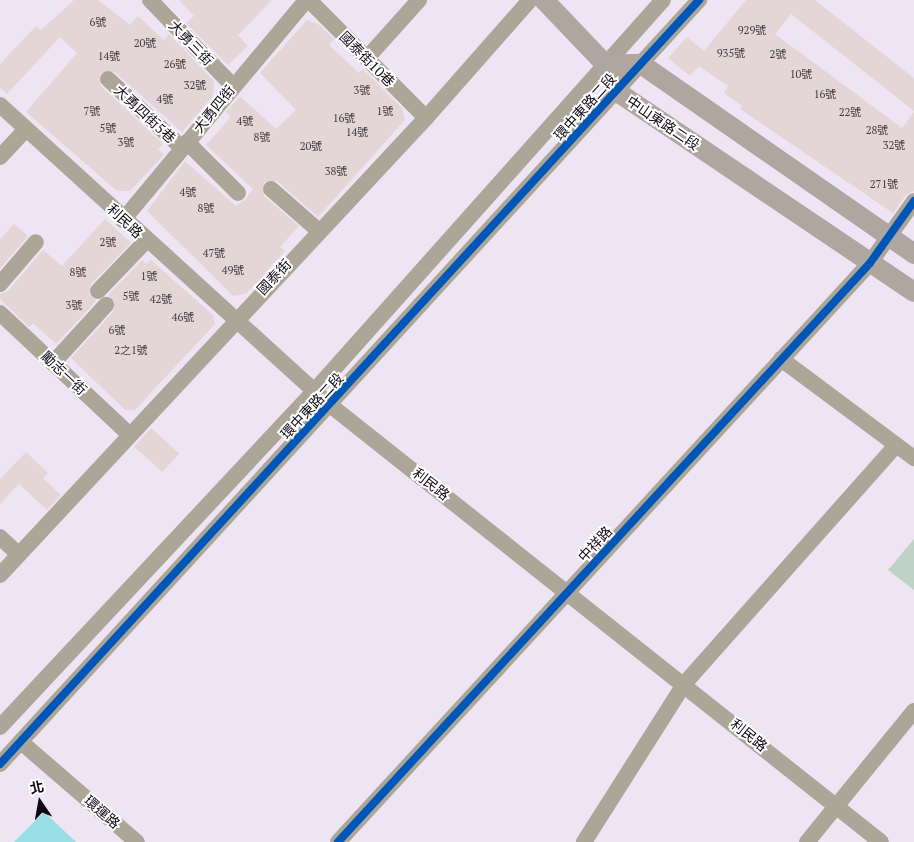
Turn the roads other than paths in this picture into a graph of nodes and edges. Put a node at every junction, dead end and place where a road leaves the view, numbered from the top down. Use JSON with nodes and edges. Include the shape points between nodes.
{"nodes":[{"id":1,"x":150,"y":0,"type":"edge"},
{"id":2,"x":308,"y":0,"type":"edge"},
{"id":3,"x":419,"y":0,"type":"edge"},
{"id":4,"x":530,"y":0,"type":"edge"},
{"id":5,"x":544,"y":0,"type":"edge"},
{"id":6,"x":663,"y":0,"type":"edge"},
{"id":7,"x":699,"y":0,"type":"edge"},
{"id":8,"x":367,"y":58,"type":"junction"},
{"id":9,"x":641,"y":64,"type":"junction"},
{"id":10,"x":606,"y":65,"type":"junction"},
{"id":11,"x":108,"y":79,"type":"dead end"},
{"id":12,"x":233,"y":86,"type":"junction"},
{"id":13,"x":616,"y":91,"type":"junction"},
{"id":14,"x":0,"y":105,"type":"edge"},
{"id":15,"x":426,"y":118,"type":"junction"},
{"id":16,"x":26,"y":129,"type":"junction"},
{"id":17,"x":184,"y":145,"type":"junction"},
{"id":18,"x":0,"y":157,"type":"edge"},
{"id":19,"x":271,"y":189,"type":"dead end"},
{"id":20,"x":238,"y":193,"type":"dead end"},
{"id":21,"x":914,"y":201,"type":"edge"},
{"id":22,"x":123,"y":220,"type":"junction"},
{"id":23,"x":319,"y":231,"type":"junction"},
{"id":24,"x":888,"y":236,"type":"junction"},
{"id":25,"x":146,"y":241,"type":"junction"},
{"id":26,"x":36,"y":242,"type":"dead end"},
{"id":27,"x":914,"y":254,"type":"edge"},
{"id":28,"x":870,"y":263,"type":"junction"},
{"id":29,"x":0,"y":284,"type":"edge"},
{"id":30,"x":914,"y":292,"type":"edge"},
{"id":31,"x":0,"y":313,"type":"edge"},
{"id":32,"x":234,"y":320,"type":"junction"},
{"id":33,"x":781,"y":360,"type":"junction"},
{"id":34,"x":53,"y":363,"type":"junction"},
{"id":35,"x":316,"y":389,"type":"junction"},
{"id":36,"x":330,"y":405,"type":"junction"},
{"id":37,"x":128,"y":433,"type":"junction"},
{"id":38,"x":896,"y":445,"type":"junction"},
{"id":39,"x":914,"y":458,"type":"edge"},
{"id":40,"x":0,"y":537,"type":"edge"},
{"id":41,"x":18,"y":554,"type":"junction"},
{"id":42,"x":0,"y":574,"type":"edge"},
{"id":43,"x":568,"y":591,"type":"junction"},
{"id":44,"x":685,"y":683,"type":"junction"},
{"id":45,"x":914,"y":711,"type":"edge"},
{"id":46,"x":0,"y":727,"type":"edge"},
{"id":47,"x":21,"y":742,"type":"junction"},
{"id":48,"x":0,"y":764,"type":"edge"},
{"id":49,"x":837,"y":806,"type":"junction"},
{"id":50,"x":137,"y":842,"type":"edge"},
{"id":51,"x":338,"y":842,"type":"edge"},
{"id":52,"x":584,"y":842,"type":"edge"},
{"id":53,"x":807,"y":842,"type":"edge"},
{"id":54,"x":881,"y":842,"type":"edge"}],
"edges":[{"from":1,"to":12,"type":"street","name":"大勇三街"},
{"from":2,"to":8,"type":"street","name":"國泰街10巷"},
{"from":2,"to":12,"type":"street","name":"大勇四街"},
{"from":3,"to":8,"type":"street"},
{"from":4,"to":15,"type":"street","name":"國泰街"},
{"from":5,"to":10,"type":"main road"},
{"from":6,"to":10,"type":"street","name":"環中東路二段"},
{"from":7,"to":9,"type":"street","name":"環中東路二段"},
{"from":8,"to":15,"type":"street","name":"國泰街10巷"},
{"from":9,"to":10,"type":"main road"},
{"from":9,"to":13,"type":"street","name":"環中東路二段"},
{"from":9,"to":24,"type":"main road"},
{"from":10,"to":13,"type":"main road","name":"中山東路二段"},
{"from":10,"to":35,"type":"street","name":"環中東路二段"},
{"from":11,"to":17,"type":"street","name":"大勇四街5巷"},
{"from":12,"to":17,"type":"street","name":"大勇四街"},
{"from":13,"to":28,"type":"main road","name":"中山東路二段"},
{"from":13,"to":36,"type":"street","name":"環中東路二段"},
{"from":14,"to":16,"type":"street","name":"利民路"},
{"from":15,"to":23,"type":"street","name":"國泰街"},
{"from":16,"to":18,"type":"street"},
{"from":16,"to":22,"type":"street","name":"利民路"},
{"from":17,"to":20,"type":"street","name":"大勇四街5巷"},
{"from":17,"to":22,"type":"street","name":"大勇四街"},
{"from":19,"to":23,"type":"street"},
{"from":21,"to":24,"type":"street","name":"中祥路"},
{"from":22,"to":25,"type":"street","name":"利民路"},
{"from":23,"to":32,"type":"street","name":"國泰街"},
{"from":24,"to":27,"type":"main road"},
{"from":24,"to":28,"type":"street","name":"中祥路"},
{"from":25,"to":32,"type":"street","name":"利民路"},
{"from":25,"to":34,"type":"street"},
{"from":26,"to":29,"type":"street"},
{"from":28,"to":30,"type":"main road","name":"中山東路二段"},
{"from":28,"to":33,"type":"street","name":"中祥路"},
{"from":31,"to":34,"type":"street","name":"勵志一街"},
{"from":32,"to":35,"type":"street","name":"利民路"},
{"from":32,"to":37,"type":"street","name":"國泰街"},
{"from":33,"to":38,"type":"street"},
{"from":33,"to":43,"type":"street","name":"中祥路"},
{"from":34,"to":37,"type":"street","name":"勵志一街"},
{"from":35,"to":36,"type":"street","name":"利民路"},
{"from":35,"to":46,"type":"street","name":"環中東路二段"},
{"from":36,"to":43,"type":"street","name":"利民路"},
{"from":36,"to":47,"type":"street","name":"環中東路二段"},
{"from":37,"to":41,"type":"street","name":"國泰街"},
{"from":38,"to":39,"type":"street"},
{"from":38,"to":44,"type":"street"},
{"from":40,"to":41,"type":"street"},
{"from":41,"to":42,"type":"street","name":"國泰街"},
{"from":43,"to":44,"type":"street","name":"利民路"},
{"from":43,"to":51,"type":"street","name":"中祥路"},
{"from":44,"to":49,"type":"street","name":"利民路"},
{"from":44,"to":52,"type":"street"},
{"from":45,"to":49,"type":"street"},
{"from":47,"to":48,"type":"street","name":"環中東路二段"},
{"from":47,"to":50,"type":"street","name":"環運路"},
{"from":49,"to":53,"type":"street"},
{"from":49,"to":54,"type":"street","name":"利民路"}]}
